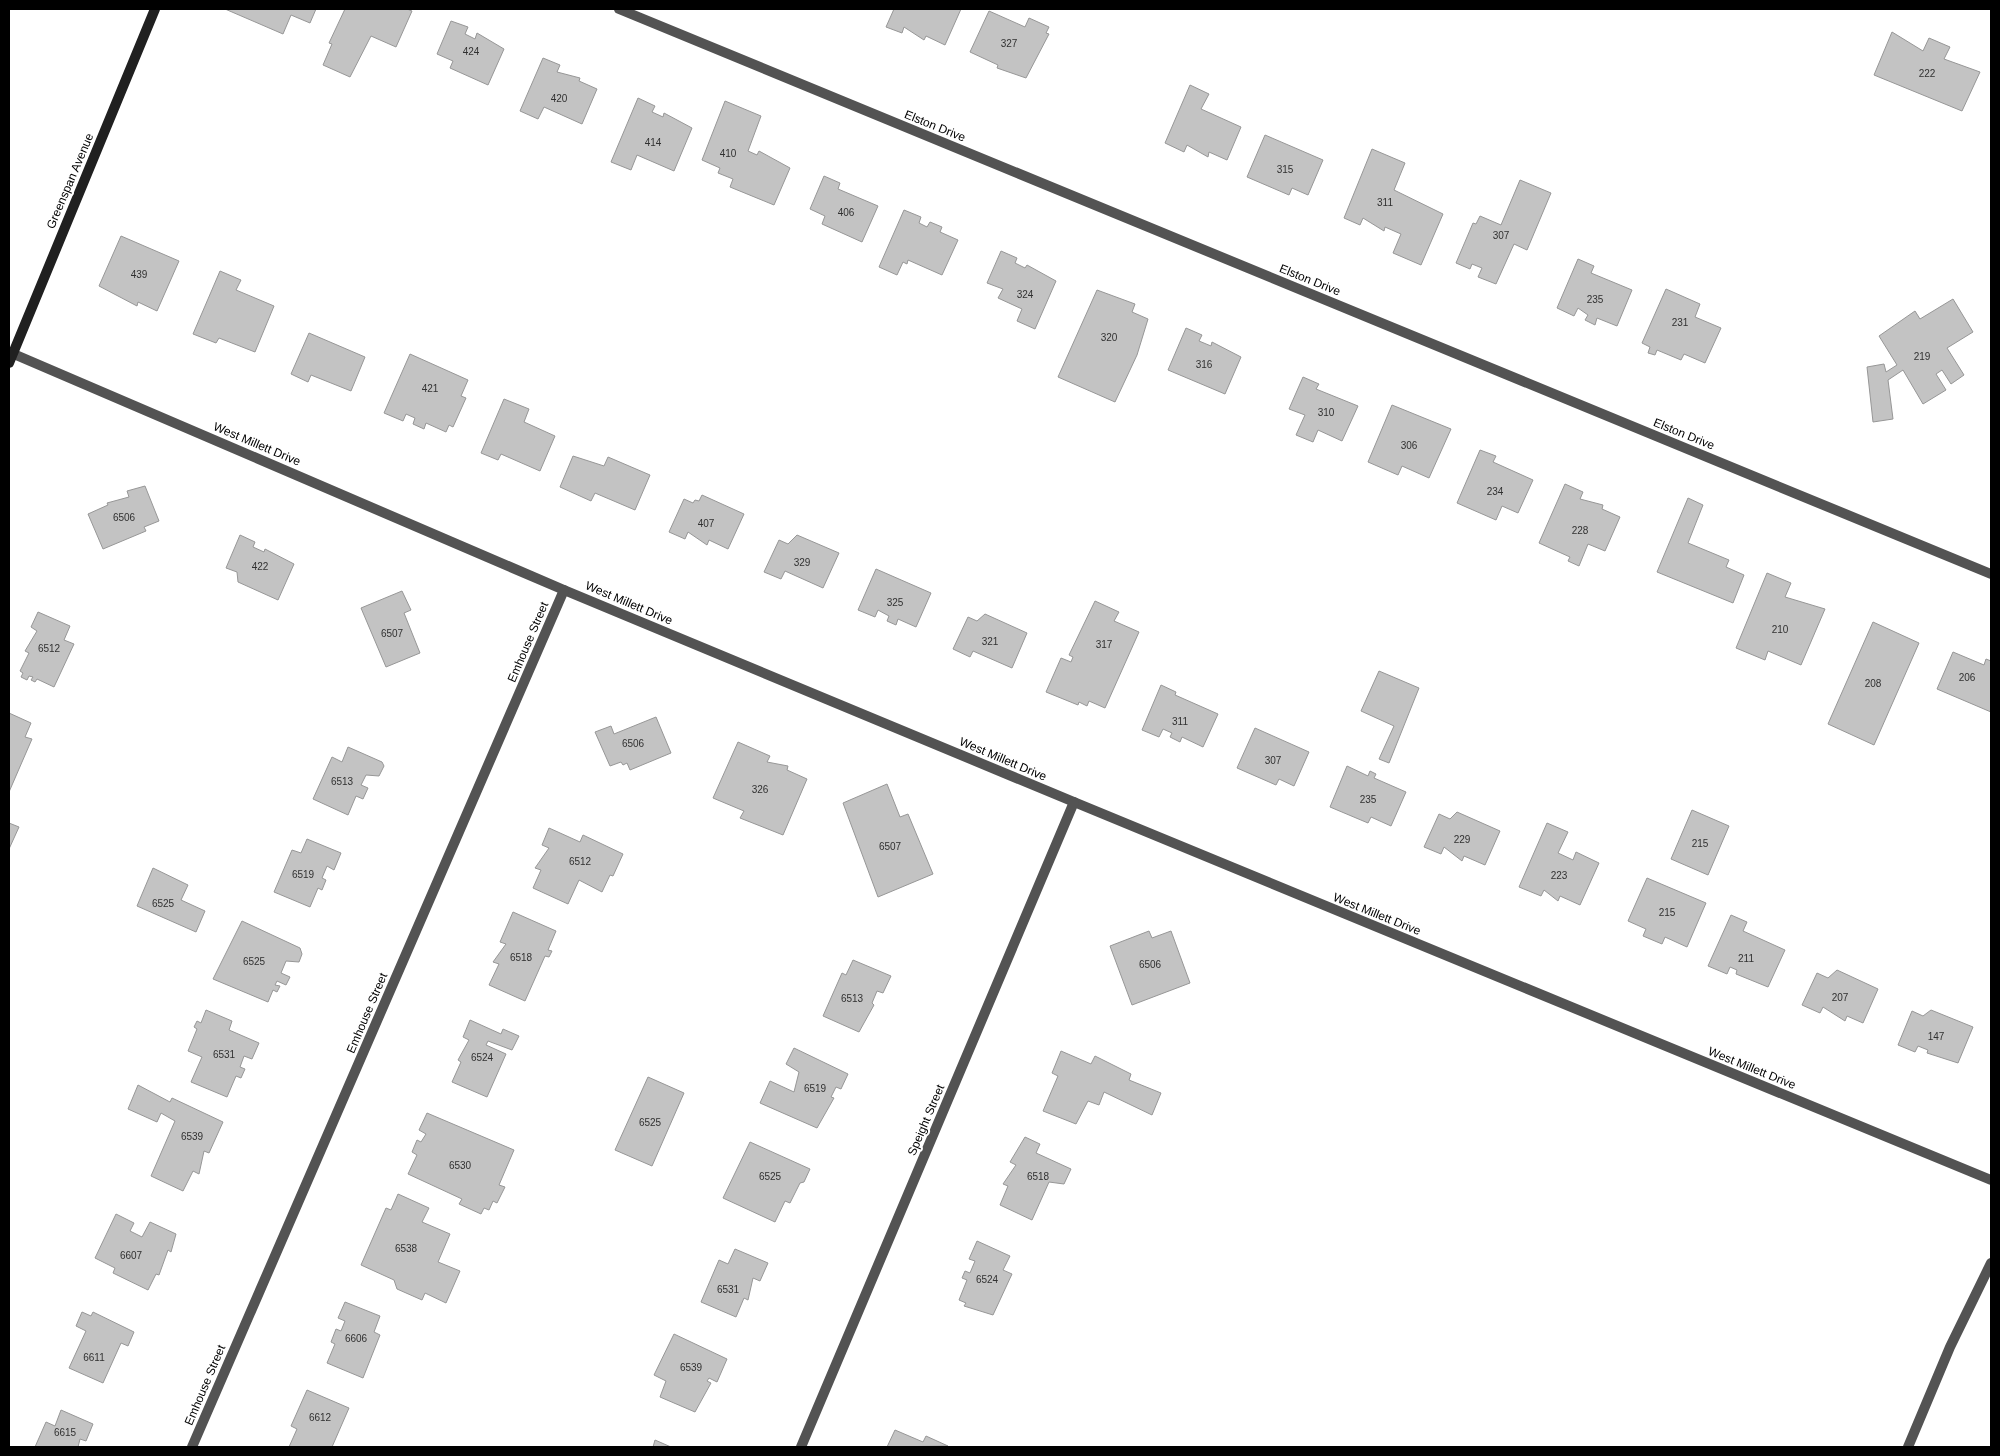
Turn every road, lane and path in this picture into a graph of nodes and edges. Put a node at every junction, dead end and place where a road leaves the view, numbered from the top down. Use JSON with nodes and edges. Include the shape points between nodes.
{"nodes":[{"id":1,"x":156,"y":9,"type":"edge"},
{"id":2,"x":619,"y":9,"type":"edge"},
{"id":3,"x":10,"y":356,"type":"edge"},
{"id":4,"x":1991,"y":574,"type":"edge"},
{"id":5,"x":564,"y":590,"type":"junction"},
{"id":6,"x":1074,"y":802,"type":"junction"},
{"id":7,"x":1991,"y":1180,"type":"edge"},
{"id":8,"x":1991,"y":1263,"type":"edge"},
{"id":9,"x":192,"y":1447,"type":"edge"},
{"id":10,"x":801,"y":1447,"type":"edge"},
{"id":11,"x":1908,"y":1447,"type":"edge"}],
"edges":[{"from":1,"to":3,"type":"street","name":"Greenspan Avenue"},
{"from":2,"to":4,"type":"street","name":"Elston Drive"},
{"from":3,"to":5,"type":"street","name":"West Millett Drive"},
{"from":5,"to":6,"type":"street","name":"West Millett Drive"},
{"from":5,"to":9,"type":"street","name":"Emhouse Street"},
{"from":6,"to":7,"type":"street","name":"West Millett Drive"},
{"from":6,"to":10,"type":"street","name":"Speight Street"},
{"from":8,"to":11,"type":"street","via":[[1950,1347]]}]}
